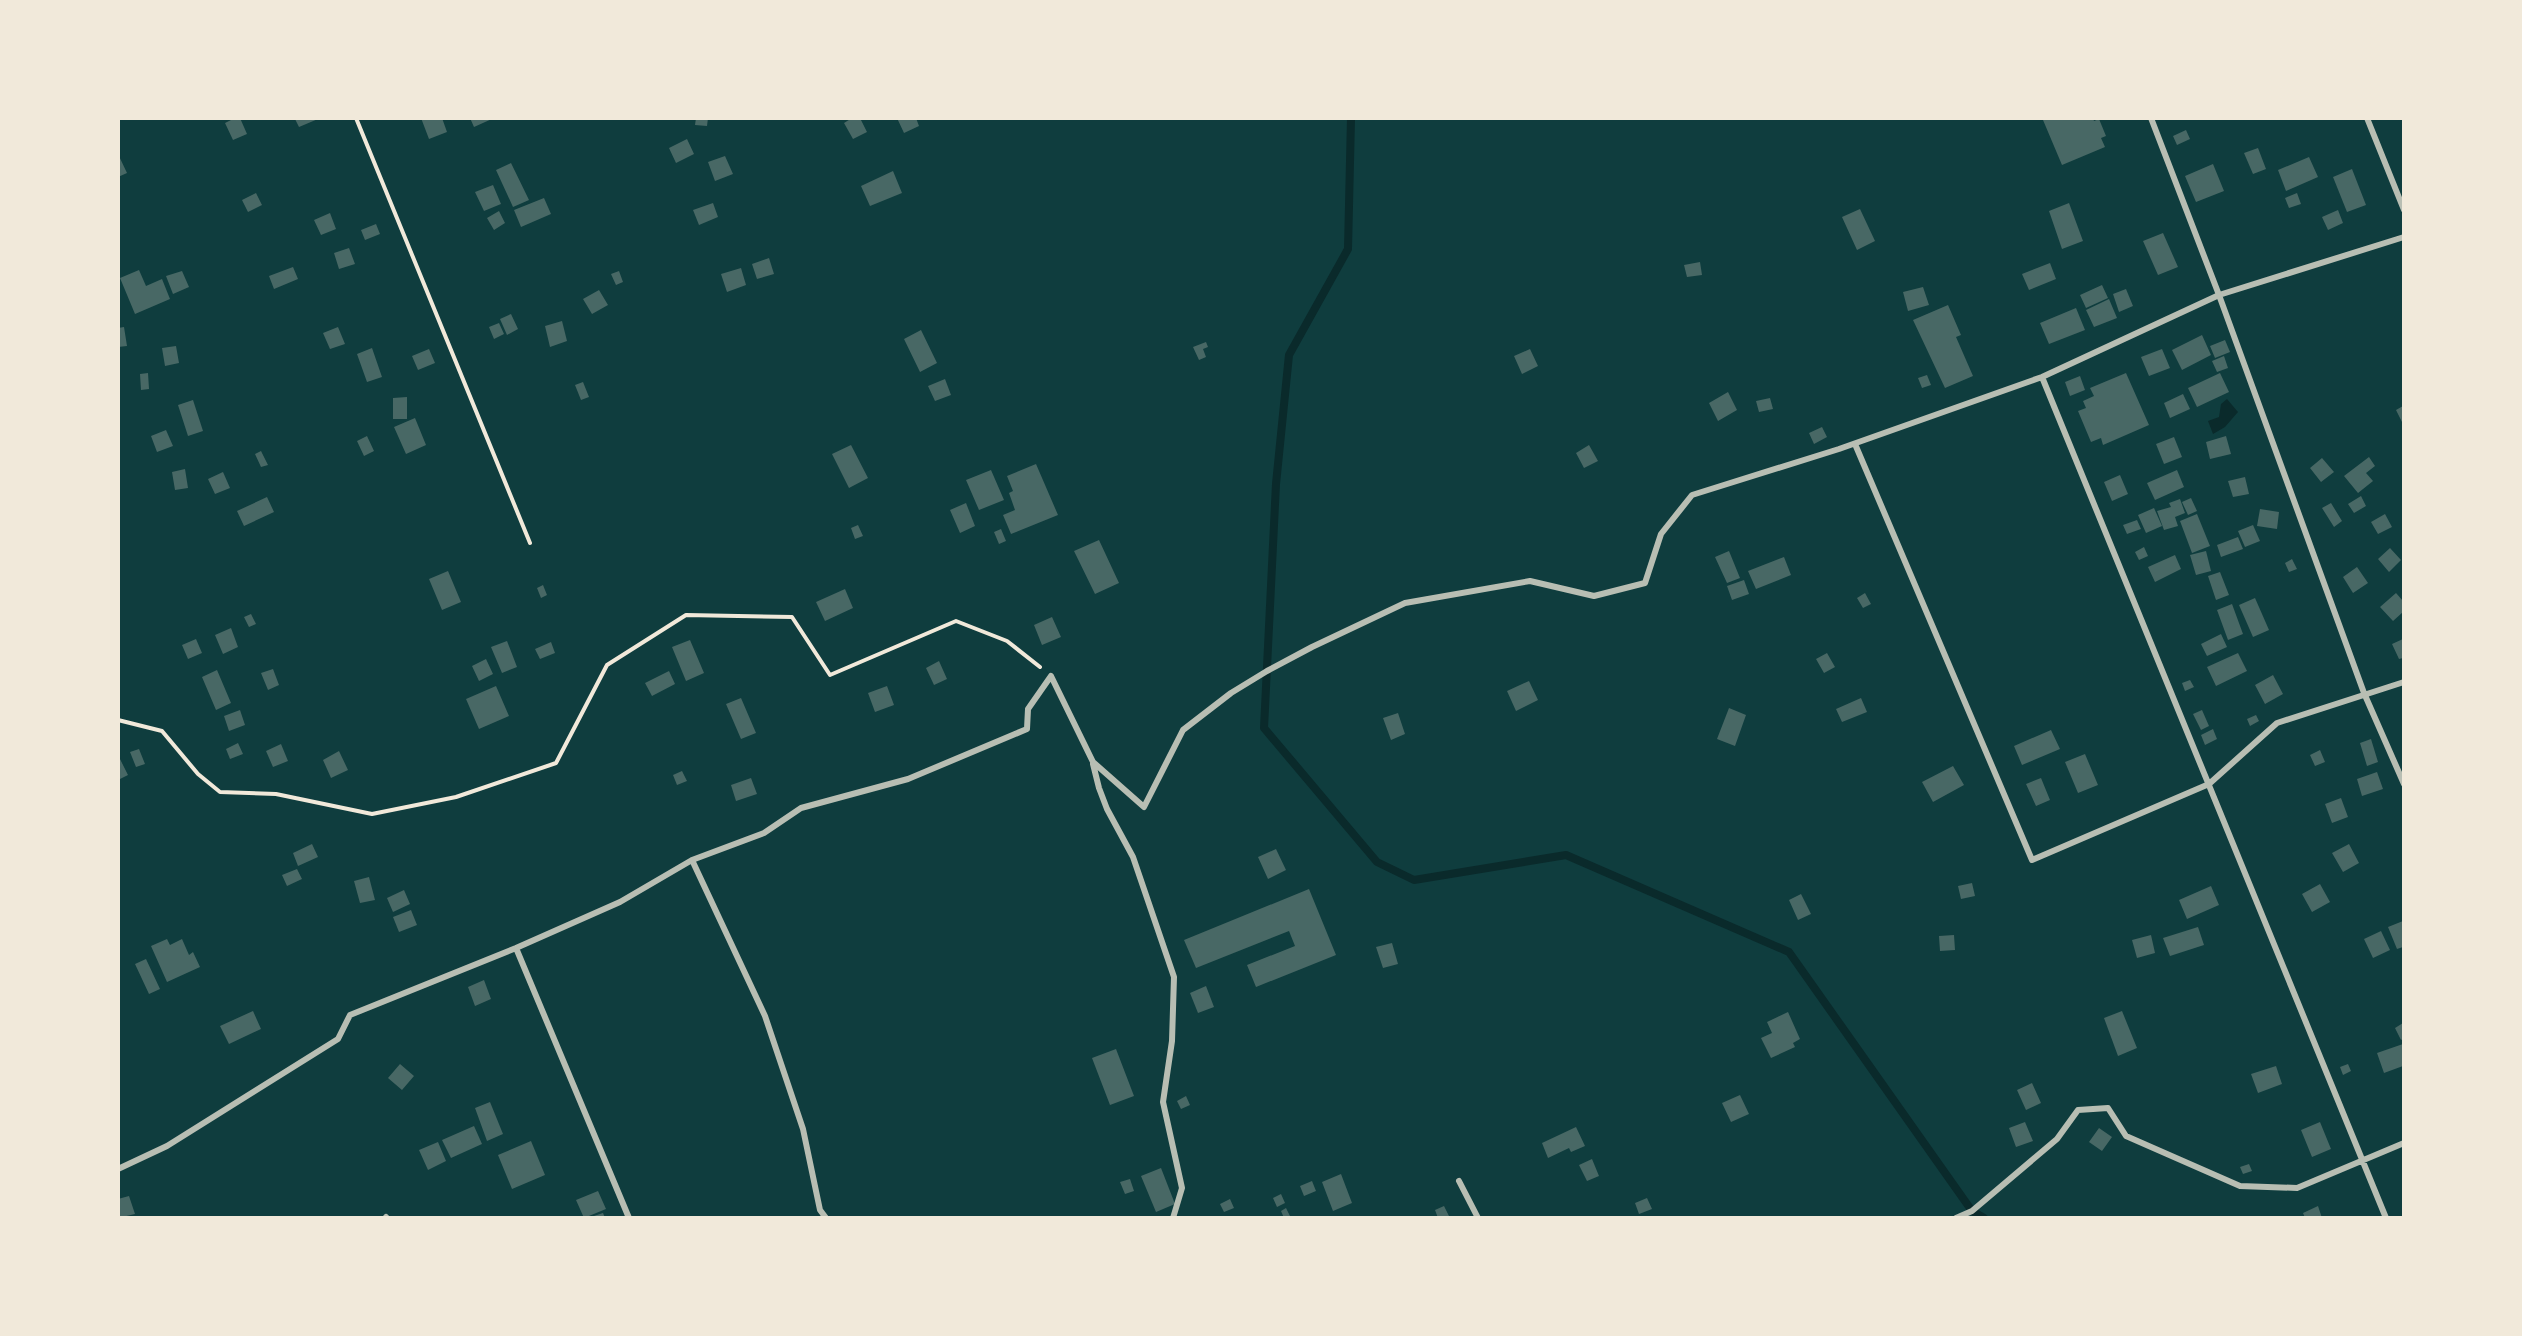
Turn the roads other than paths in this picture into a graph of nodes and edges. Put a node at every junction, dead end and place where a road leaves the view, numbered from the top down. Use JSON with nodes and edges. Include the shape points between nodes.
{"nodes":[{"id":1,"x":2151,"y":118,"type":"edge"},
{"id":2,"x":2367,"y":118,"type":"edge"},
{"id":3,"x":2403,"y":210,"type":"edge"},
{"id":4,"x":2403,"y":237,"type":"edge"},
{"id":5,"x":2219,"y":295,"type":"junction"},
{"id":6,"x":2042,"y":377,"type":"junction"},
{"id":7,"x":1855,"y":444,"type":"junction"},
{"id":8,"x":2403,"y":682,"type":"edge"},
{"id":9,"x":2364,"y":693,"type":"junction"},
{"id":10,"x":1093,"y":762,"type":"junction"},
{"id":11,"x":2209,"y":784,"type":"junction"},
{"id":12,"x":2403,"y":784,"type":"edge"},
{"id":13,"x":692,"y":860,"type":"junction"},
{"id":14,"x":516,"y":948,"type":"junction"},
{"id":15,"x":2403,"y":1143,"type":"edge"},
{"id":16,"x":2362,"y":1159,"type":"junction"},
{"id":17,"x":118,"y":1169,"type":"edge"},
{"id":18,"x":1460,"y":1181,"type":"dead end"},
{"id":19,"x":629,"y":1218,"type":"edge"},
{"id":20,"x":826,"y":1218,"type":"edge"},
{"id":21,"x":1173,"y":1218,"type":"edge"},
{"id":22,"x":1478,"y":1218,"type":"edge"},
{"id":23,"x":1956,"y":1218,"type":"edge"},
{"id":24,"x":2386,"y":1218,"type":"edge"}],
"edges":[{"from":1,"to":5,"type":"street"},
{"from":2,"to":3,"type":"street"},
{"from":4,"to":5,"type":"street"},
{"from":5,"to":6,"type":"street"},
{"from":5,"to":9,"type":"street"},
{"from":6,"to":7,"type":"street"},
{"from":6,"to":11,"type":"street"},
{"from":7,"to":10,"type":"street","via":[[1692,495],[1661,534],[1646,583],[1594,596],[1530,581],[1405,603],[1311,646],[1231,693],[1183,730],[1144,807]]},
{"from":7,"to":11,"type":"street","via":[[2032,860]]},
{"from":8,"to":9,"type":"street"},
{"from":9,"to":11,"type":"street","via":[[2277,723]]},
{"from":9,"to":12,"type":"street"},
{"from":10,"to":13,"type":"street","via":[[1051,676],[1028,709],[1027,729],[908,779],[801,808],[764,833]]},
{"from":10,"to":21,"type":"street","via":[[1099,788],[1132,857],[1174,977],[1172,1041],[1163,1102],[1182,1188]]},
{"from":11,"to":16,"type":"street"},
{"from":13,"to":14,"type":"street","via":[[620,902]]},
{"from":13,"to":20,"type":"street","via":[[765,1016],[803,1130],[820,1210]]},
{"from":14,"to":17,"type":"street","via":[[351,1015],[338,1039],[167,1146]]},
{"from":14,"to":19,"type":"street"},
{"from":15,"to":16,"type":"street"},
{"from":16,"to":23,"type":"street","via":[[2297,1188],[2240,1186],[2126,1136],[2109,1108],[2078,1110],[2057,1139],[1972,1211]]},
{"from":16,"to":24,"type":"street"},
{"from":18,"to":22,"type":"street"}]}
